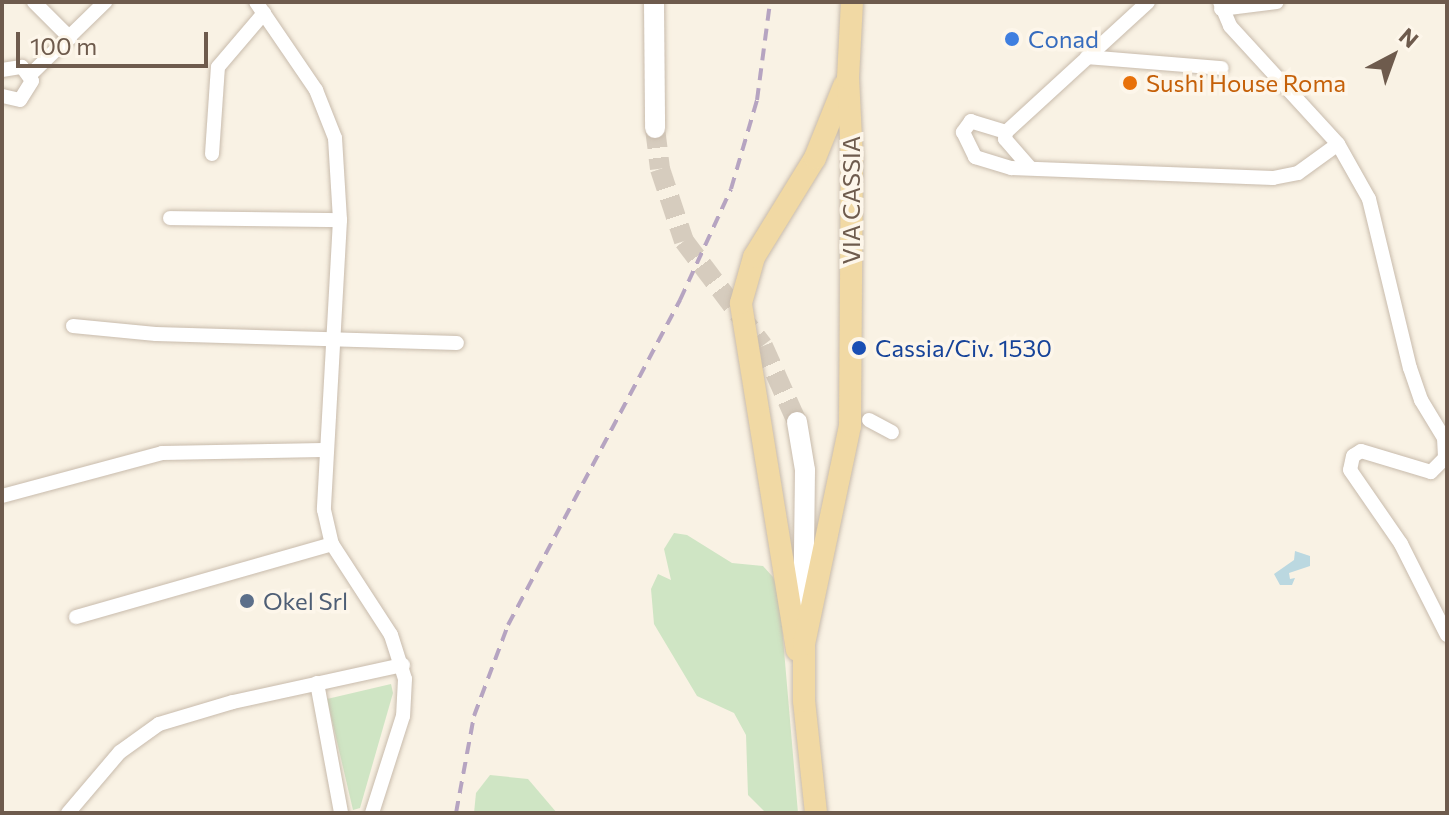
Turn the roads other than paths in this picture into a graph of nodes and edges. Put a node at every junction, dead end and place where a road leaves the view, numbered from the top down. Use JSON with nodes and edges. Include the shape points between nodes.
{"nodes":[{"id":1,"x":34,"y":2,"type":"edge"},
{"id":2,"x":105,"y":2,"type":"edge"},
{"id":3,"x":654,"y":2,"type":"edge"},
{"id":4,"x":852,"y":2,"type":"edge"},
{"id":5,"x":1148,"y":2,"type":"edge"},
{"id":6,"x":1277,"y":2,"type":"edge"},
{"id":7,"x":1221,"y":6,"type":"edge"},
{"id":8,"x":260,"y":8,"type":"edge"},
{"id":9,"x":70,"y":38,"type":"junction"},
{"id":10,"x":1087,"y":57,"type":"junction"},
{"id":11,"x":1222,"y":68,"type":"dead end"},
{"id":12,"x":2,"y":70,"type":"edge"},
{"id":13,"x":30,"y":75,"type":"junction"},
{"id":14,"x":848,"y":78,"type":"junction"},
{"id":15,"x":2,"y":97,"type":"edge"},
{"id":16,"x":655,"y":128,"type":"tunnel mouth"},
{"id":17,"x":1006,"y":132,"type":"junction"},
{"id":18,"x":1338,"y":144,"type":"junction"},
{"id":19,"x":212,"y":154,"type":"dead end"},
{"id":20,"x":1029,"y":167,"type":"junction"},
{"id":21,"x":170,"y":218,"type":"dead end"},
{"id":22,"x":340,"y":220,"type":"junction"},
{"id":23,"x":73,"y":326,"type":"dead end"},
{"id":24,"x":330,"y":338,"type":"junction"},
{"id":25,"x":457,"y":343,"type":"dead end"},
{"id":26,"x":869,"y":420,"type":"dead end"},
{"id":27,"x":797,"y":422,"type":"tunnel mouth"},
{"id":28,"x":892,"y":432,"type":"dead end"},
{"id":29,"x":323,"y":450,"type":"junction"},
{"id":30,"x":2,"y":496,"type":"edge"},
{"id":31,"x":332,"y":544,"type":"junction"},
{"id":32,"x":76,"y":617,"type":"dead end"},
{"id":33,"x":1447,"y":635,"type":"edge"},
{"id":34,"x":804,"y":644,"type":"junction"},
{"id":35,"x":403,"y":665,"type":"junction"},
{"id":36,"x":317,"y":683,"type":"junction"},
{"id":37,"x":804,"y":701,"type":"junction"},
{"id":38,"x":68,"y":813,"type":"edge"},
{"id":39,"x":341,"y":813,"type":"edge"},
{"id":40,"x":372,"y":813,"type":"edge"},
{"id":41,"x":816,"y":813,"type":"edge"}],
"edges":[{"from":1,"to":9,"type":"street"},
{"from":2,"to":9,"type":"street"},
{"from":3,"to":16,"type":"main road"},
{"from":4,"to":14,"type":"main road","name":"VIA CASSIA"},
{"from":5,"to":10,"type":"street"},
{"from":6,"to":7,"type":"street"},
{"from":7,"to":18,"type":"street","via":[[1235,32]]},
{"from":8,"to":19,"type":"street","via":[[218,67]]},
{"from":8,"to":22,"type":"street","via":[[331,122]]},
{"from":9,"to":13,"type":"street"},
{"from":10,"to":11,"type":"street"},
{"from":10,"to":17,"type":"street"},
{"from":12,"to":13,"type":"street","via":[[17,65]]},
{"from":13,"to":15,"type":"street","via":[[32,87],[25,97]]},
{"from":14,"to":34,"type":"main road","name":"VIA CASSIA","via":[[850,426]]},
{"from":14,"to":37,"type":"main road","via":[[810,168],[754,257],[741,303]]},
{"from":17,"to":20,"type":"street","via":[[1005,139]]},
{"from":17,"to":20,"type":"street","via":[[971,121],[963,132],[975,157],[1011,168]]},
{"from":18,"to":20,"type":"street","via":[[1298,173],[1273,178]]},
{"from":18,"to":33,"type":"street","via":[[1369,199],[1410,368],[1421,400],[1444,438],[1445,458],[1431,472],[1361,451],[1353,456],[1350,470],[1401,544]]},
{"from":21,"to":22,"type":"street"},
{"from":22,"to":24,"type":"street"},
{"from":23,"to":24,"type":"street","via":[[156,334]]},
{"from":24,"to":25,"type":"street"},
{"from":24,"to":29,"type":"street"},
{"from":26,"to":28,"type":"street"},
{"from":27,"to":34,"type":"main road","via":[[805,470]]},
{"from":29,"to":30,"type":"street","via":[[162,453]]},
{"from":29,"to":31,"type":"street","via":[[324,510]]},
{"from":31,"to":32,"type":"street"},
{"from":31,"to":35,"type":"street","via":[[384,623]]},
{"from":34,"to":37,"type":"main road"},
{"from":35,"to":36,"type":"street"},
{"from":35,"to":40,"type":"street","via":[[403,716]]},
{"from":36,"to":38,"type":"street","via":[[191,713],[145,731]]},
{"from":36,"to":39,"type":"street"},
{"from":37,"to":41,"type":"main road"}]}
